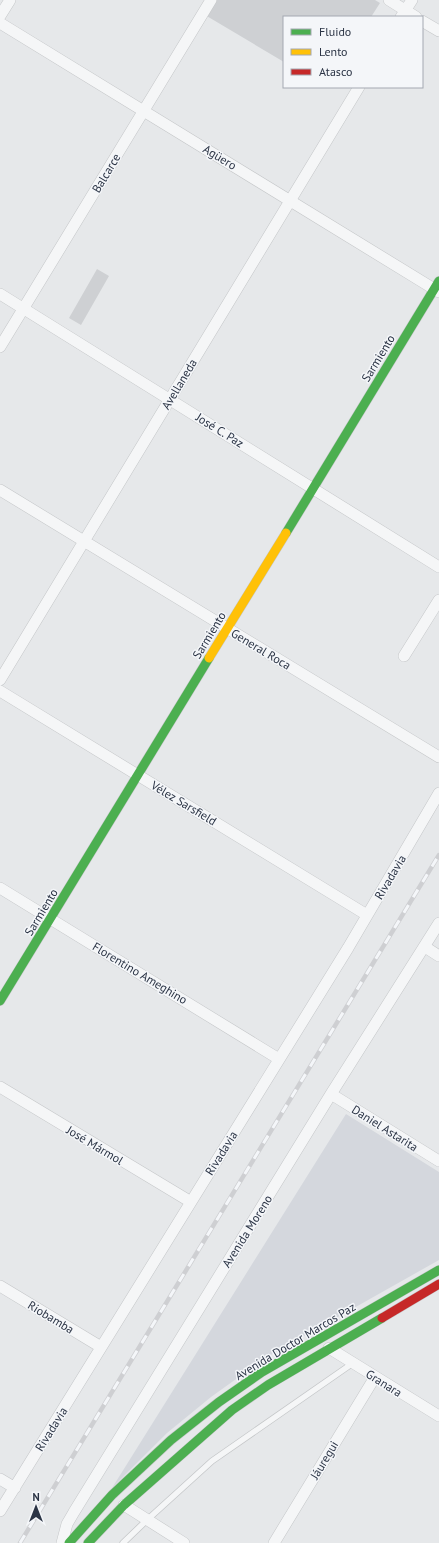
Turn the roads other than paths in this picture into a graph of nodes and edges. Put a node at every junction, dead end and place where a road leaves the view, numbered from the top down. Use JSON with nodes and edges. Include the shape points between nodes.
{"nodes":[{"id":1,"x":10,"y":0,"type":"edge"},
{"id":2,"x":211,"y":0,"type":"edge"},
{"id":3,"x":389,"y":0,"type":"edge"},
{"id":4,"x":412,"y":0,"type":"edge"},
{"id":5,"x":403,"y":14,"type":"edge"},
{"id":6,"x":0,"y":16,"type":"edge"},
{"id":7,"x":423,"y":21,"type":"edge"},
{"id":8,"x":0,"y":23,"type":"edge"},
{"id":9,"x":439,"y":31,"type":"edge"},
{"id":10,"x":358,"y":88,"type":"edge"},
{"id":11,"x":144,"y":111,"type":"junction"},
{"id":12,"x":290,"y":201,"type":"junction"},
{"id":13,"x":437,"y":287,"type":"edge"},
{"id":14,"x":0,"y":294,"type":"edge"},
{"id":15,"x":23,"y":309,"type":"junction"},
{"id":16,"x":0,"y":347,"type":"edge"},
{"id":17,"x":170,"y":400,"type":"junction"},
{"id":18,"x":313,"y":488,"type":"junction"},
{"id":19,"x":0,"y":490,"type":"edge"},
{"id":20,"x":84,"y":541,"type":"junction"},
{"id":21,"x":439,"y":567,"type":"edge"},
{"id":22,"x":439,"y":600,"type":"edge"},
{"id":23,"x":227,"y":628,"type":"junction"},
{"id":24,"x":404,"y":656,"type":"dead end"},
{"id":25,"x":0,"y":680,"type":"edge"},
{"id":26,"x":0,"y":691,"type":"edge"},
{"id":27,"x":439,"y":757,"type":"edge"},
{"id":28,"x":138,"y":775,"type":"junction"},
{"id":29,"x":439,"y":793,"type":"edge"},
{"id":30,"x":0,"y":888,"type":"edge"},
{"id":31,"x":368,"y":915,"type":"junction"},
{"id":32,"x":50,"y":919,"type":"junction"},
{"id":33,"x":439,"y":923,"type":"edge"},
{"id":34,"x":424,"y":947,"type":"junction"},
{"id":35,"x":439,"y":956,"type":"edge"},
{"id":36,"x":0,"y":1001,"type":"edge"},
{"id":37,"x":279,"y":1059,"type":"junction"},
{"id":38,"x":0,"y":1087,"type":"edge"},
{"id":39,"x":331,"y":1094,"type":"junction"},
{"id":40,"x":439,"y":1161,"type":"edge"},
{"id":41,"x":191,"y":1202,"type":"junction"},
{"id":42,"x":439,"y":1270,"type":"edge"},
{"id":43,"x":439,"y":1284,"type":"edge"},
{"id":44,"x":0,"y":1286,"type":"edge"},
{"id":45,"x":101,"y":1348,"type":"junction"},
{"id":46,"x":328,"y":1348,"type":"junction"},
{"id":47,"x":353,"y":1364,"type":"junction"},
{"id":48,"x":375,"y":1378,"type":"junction"},
{"id":49,"x":439,"y":1416,"type":"edge"},
{"id":50,"x":0,"y":1479,"type":"edge"},
{"id":51,"x":15,"y":1488,"type":"junction"},
{"id":52,"x":124,"y":1506,"type":"junction"},
{"id":53,"x":0,"y":1511,"type":"edge"},
{"id":54,"x":147,"y":1520,"type":"junction"},
{"id":55,"x":62,"y":1543,"type":"edge"},
{"id":56,"x":68,"y":1543,"type":"edge"},
{"id":57,"x":88,"y":1543,"type":"edge"},
{"id":58,"x":123,"y":1543,"type":"edge"},
{"id":59,"x":184,"y":1543,"type":"edge"},
{"id":60,"x":274,"y":1543,"type":"edge"}],
"edges":[{"from":1,"to":6,"type":"street"},
{"from":2,"to":11,"type":"street","name":"Balcarce"},
{"from":3,"to":5,"type":"street"},
{"from":4,"to":5,"type":"street"},
{"from":7,"to":9,"type":"street"},
{"from":8,"to":11,"type":"street","name":"Agüero"},
{"from":10,"to":12,"type":"street","name":"Avellaneda"},
{"from":11,"to":12,"type":"street","name":"Agüero"},
{"from":11,"to":15,"type":"street","name":"Balcarce"},
{"from":12,"to":13,"type":"street","name":"Agüero"},
{"from":12,"to":17,"type":"street","name":"Avellaneda"},
{"from":13,"to":18,"type":"main road","name":"Sarmiento"},
{"from":14,"to":15,"type":"street","name":"José C. Paz"},
{"from":15,"to":16,"type":"street","name":"Balcarce"},
{"from":15,"to":17,"type":"street","name":"José C. Paz"},
{"from":17,"to":18,"type":"street","name":"José C. Paz"},
{"from":17,"to":20,"type":"street","name":"Avellaneda"},
{"from":18,"to":21,"type":"street","name":"José C. Paz"},
{"from":18,"to":23,"type":"main road","name":"Sarmiento"},
{"from":19,"to":20,"type":"street","name":"General Roca"},
{"from":20,"to":23,"type":"street","name":"General Roca"},
{"from":20,"to":25,"type":"street","name":"Avellaneda"},
{"from":22,"to":24,"type":"street"},
{"from":23,"to":27,"type":"street","name":"General Roca"},
{"from":23,"to":28,"type":"main road","name":"Sarmiento"},
{"from":26,"to":28,"type":"street","name":"Vélez Sarsfield"},
{"from":28,"to":31,"type":"street","name":"Vélez Sarsfield"},
{"from":28,"to":32,"type":"main road","name":"Sarmiento"},
{"from":29,"to":31,"type":"street","name":"Rivadavia"},
{"from":30,"to":32,"type":"street","name":"Florentino Ameghino"},
{"from":31,"to":37,"type":"street","name":"Rivadavia"},
{"from":32,"to":36,"type":"main road","name":"Sarmiento"},
{"from":32,"to":37,"type":"street","name":"Florentino Ameghino"},
{"from":33,"to":34,"type":"street","name":"Avenida Moreno"},
{"from":34,"to":35,"type":"street"},
{"from":34,"to":39,"type":"street","name":"Avenida Moreno"},
{"from":37,"to":41,"type":"street","name":"Rivadavia"},
{"from":38,"to":41,"type":"street","name":"José Mármol"},
{"from":39,"to":40,"type":"street","name":"Daniel Astarita"},
{"from":39,"to":55,"type":"street","name":"Avenida Moreno","via":[[74,1512],[67,1524]]},
{"from":41,"to":45,"type":"street","name":"Rivadavia"},
{"from":42,"to":56,"type":"main road","name":"Avenida Doctor Marcos Paz","via":[[262,1372],[219,1402],[171,1440],[112,1495]]},
{"from":43,"to":46,"type":"main road","name":"Avenida Doctor Marcos Paz"},
{"from":44,"to":45,"type":"street","name":"Riobamba"},
{"from":45,"to":51,"type":"street","name":"Rivadavia"},
{"from":46,"to":47,"type":"street","name":"Granara"},
{"from":46,"to":52,"type":"main road","name":"Avenida Doctor Marcos Paz","via":[[268,1384],[232,1410]]},
{"from":47,"to":48,"type":"street","name":"Granara"},
{"from":47,"to":54,"type":"lane","via":[[212,1461]]},
{"from":48,"to":49,"type":"street","name":"Granara"},
{"from":48,"to":60,"type":"street","name":"Jáuregui"},
{"from":50,"to":51,"type":"street"},
{"from":51,"to":53,"type":"street","name":"Rivadavia"},
{"from":52,"to":54,"type":"street"},
{"from":52,"to":57,"type":"main road","name":"Avenida Doctor Marcos Paz"},
{"from":54,"to":58,"type":"lane"},
{"from":54,"to":59,"type":"street"}]}
